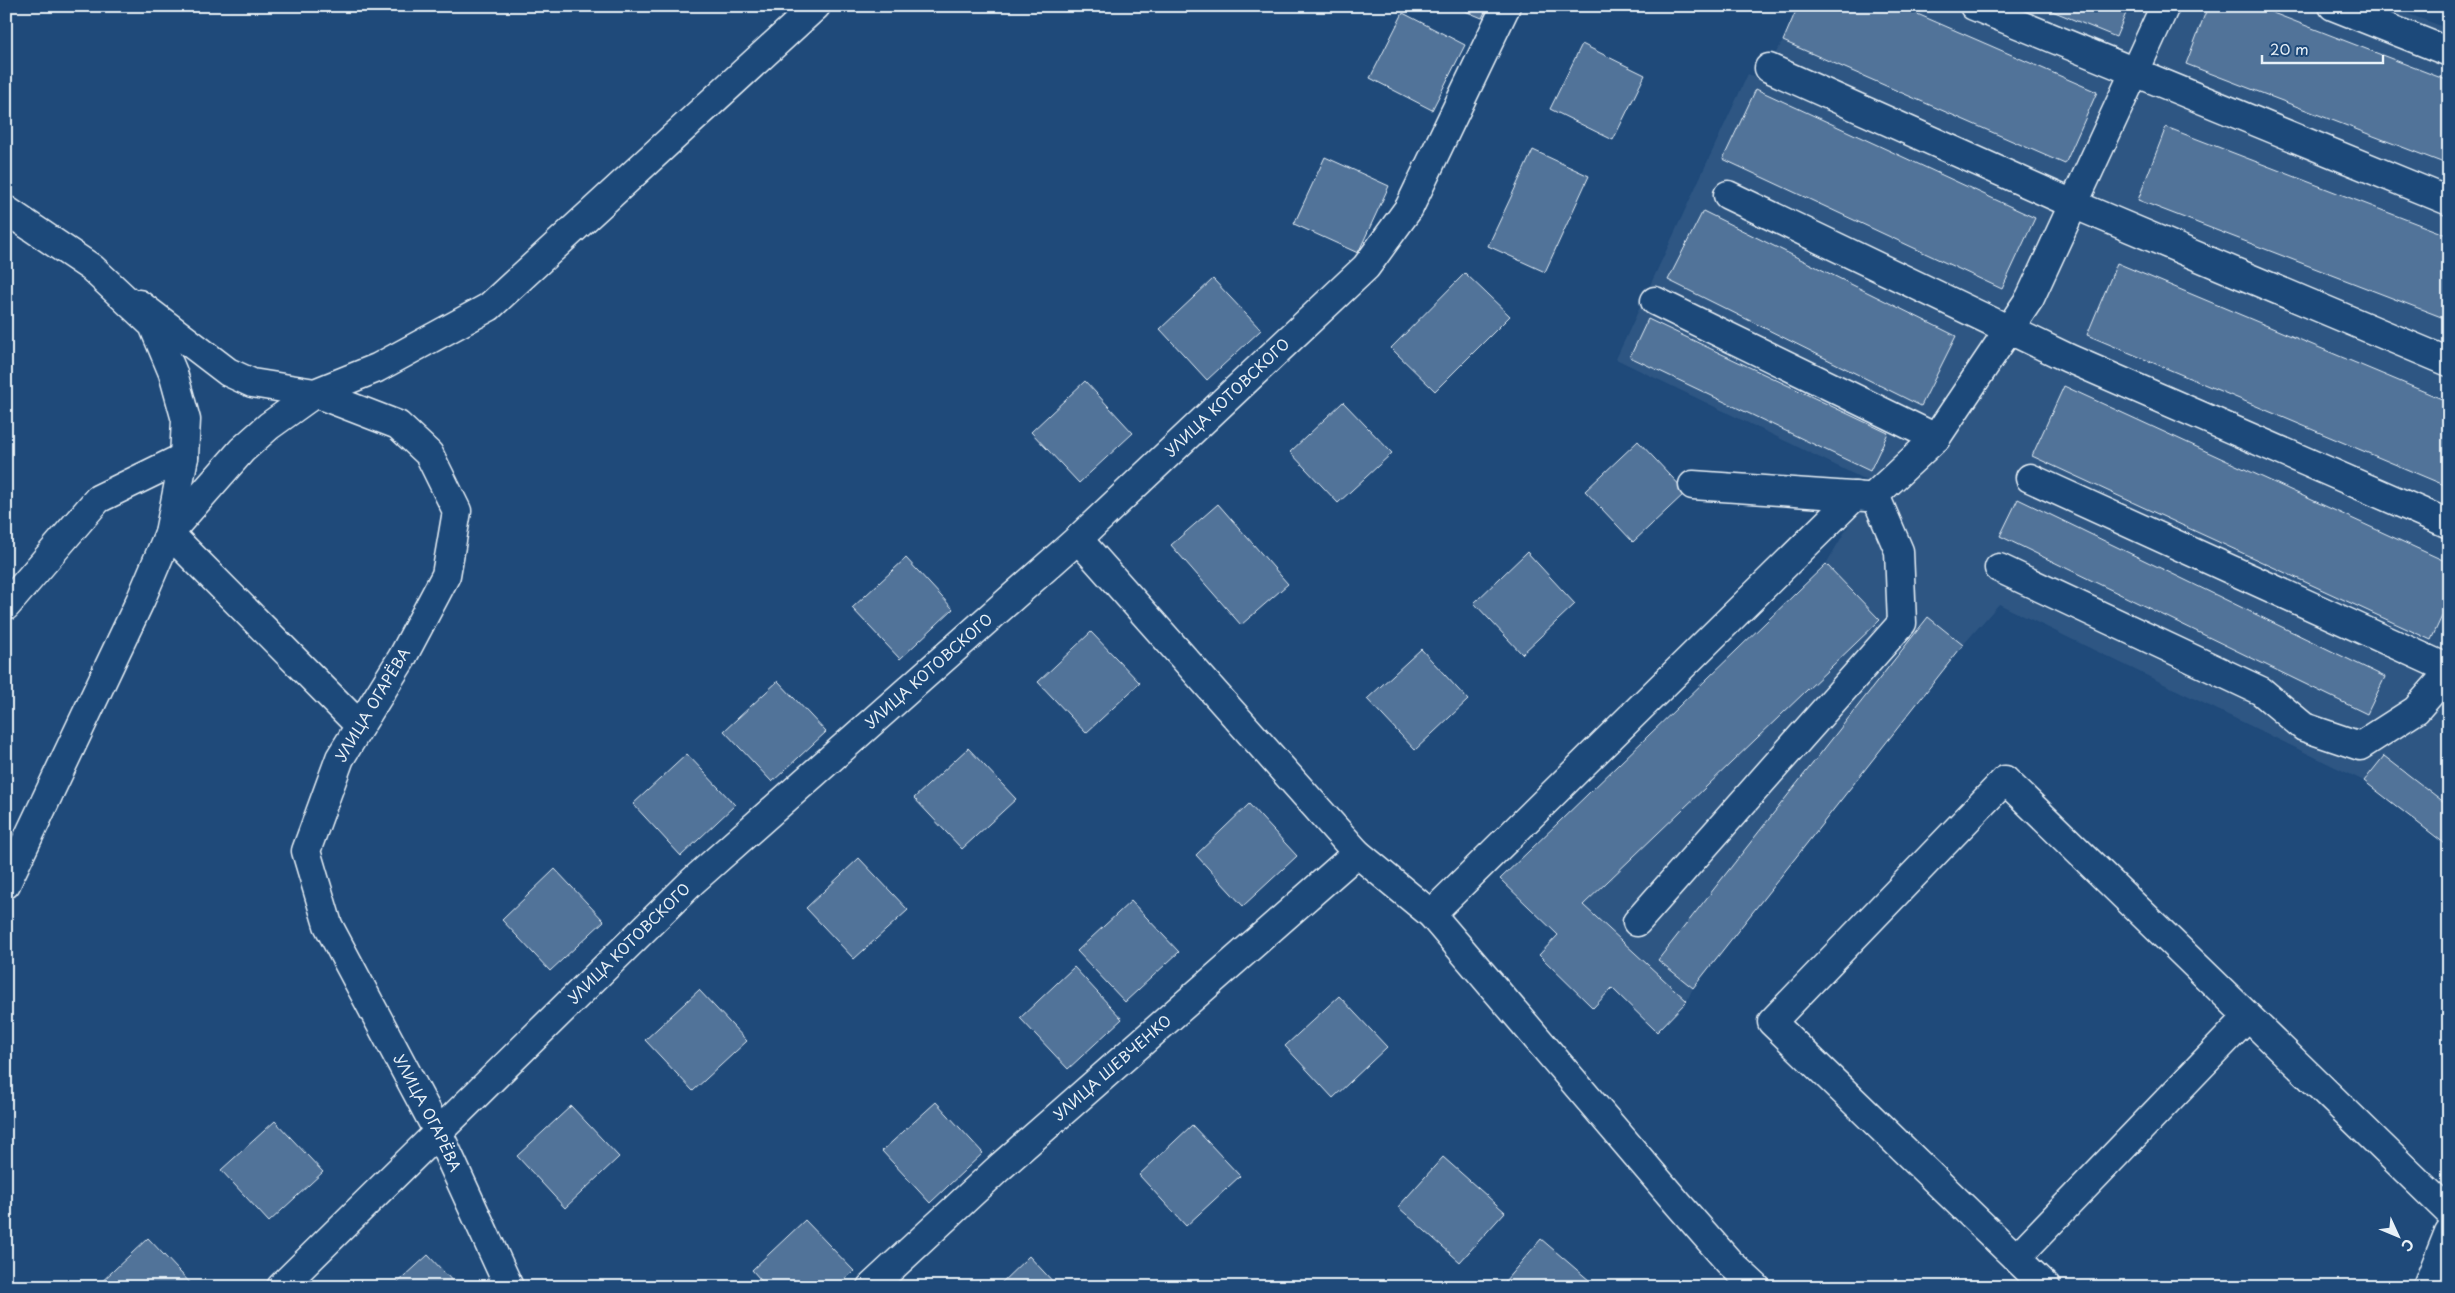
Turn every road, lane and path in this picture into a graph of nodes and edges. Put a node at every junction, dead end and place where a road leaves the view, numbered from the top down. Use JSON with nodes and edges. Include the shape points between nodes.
{"nodes":[{"id":1,"x":816,"y":6,"type":"edge"},
{"id":2,"x":1506,"y":6,"type":"edge"},
{"id":3,"x":1974,"y":6,"type":"edge"},
{"id":4,"x":2165,"y":6,"type":"edge"},
{"id":5,"x":2333,"y":6,"type":"edge"},
{"id":6,"x":2449,"y":52,"type":"edge"},
{"id":7,"x":1769,"y":68,"type":"dead end"},
{"id":8,"x":2135,"y":71,"type":"junction"},
{"id":9,"x":1728,"y":195,"type":"dead end"},
{"id":10,"x":2449,"y":201,"type":"edge"},
{"id":11,"x":2073,"y":204,"type":"junction"},
{"id":12,"x":6,"y":210,"type":"edge"},
{"id":13,"x":92,"y":268,"type":"junction"},
{"id":14,"x":1655,"y":301,"type":"dead end"},
{"id":15,"x":2008,"y":330,"type":"junction"},
{"id":16,"x":2449,"y":362,"type":"edge"},
{"id":17,"x":315,"y":394,"type":"junction"},
{"id":18,"x":1936,"y":438,"type":"junction"},
{"id":19,"x":184,"y":457,"type":"junction"},
{"id":20,"x":2030,"y":478,"type":"dead end"},
{"id":21,"x":1693,"y":485,"type":"dead end"},
{"id":22,"x":1865,"y":496,"type":"junction"},
{"id":23,"x":2449,"y":524,"type":"edge"},
{"id":24,"x":169,"y":533,"type":"junction"},
{"id":25,"x":1078,"y":539,"type":"junction"},
{"id":26,"x":1999,"y":568,"type":"dead end"},
{"id":27,"x":6,"y":606,"type":"edge"},
{"id":28,"x":2449,"y":671,"type":"edge"},
{"id":29,"x":360,"y":726,"type":"junction"},
{"id":30,"x":1357,"y":853,"type":"junction"},
{"id":31,"x":6,"y":884,"type":"edge"},
{"id":32,"x":1431,"y":914,"type":"junction"},
{"id":33,"x":1637,"y":922,"type":"dead end"},
{"id":34,"x":2248,"y":1017,"type":"junction"},
{"id":35,"x":438,"y":1132,"type":"junction"},
{"id":36,"x":2449,"y":1212,"type":"edge"},
{"id":37,"x":2449,"y":1232,"type":"edge"},
{"id":38,"x":2016,"y":1258,"type":"junction"},
{"id":39,"x":281,"y":1287,"type":"edge"},
{"id":40,"x":508,"y":1287,"type":"edge"},
{"id":41,"x":871,"y":1287,"type":"edge"},
{"id":42,"x":1756,"y":1287,"type":"edge"},
{"id":43,"x":2046,"y":1287,"type":"edge"},
{"id":44,"x":2427,"y":1287,"type":"edge"}],
"edges":[{"from":1,"to":17,"type":"main road","via":[[489,307],[377,368]]},
{"from":2,"to":25,"type":"main road","name":"УЛИЦА КОТОВСКОГО","via":[[1409,208],[1366,267]]},
{"from":3,"to":8,"type":"main road"},
{"from":4,"to":8,"type":"main road"},
{"from":5,"to":6,"type":"main road"},
{"from":7,"to":11,"type":"main road"},
{"from":8,"to":10,"type":"main road"},
{"from":8,"to":11,"type":"main road"},
{"from":9,"to":15,"type":"main road"},
{"from":11,"to":15,"type":"main road","via":[[2030,298]]},
{"from":11,"to":16,"type":"main road"},
{"from":12,"to":13,"type":"main road"},
{"from":13,"to":17,"type":"main road","name":"УЛИЦА ОГАРЁВА","via":[[228,372],[252,383]]},
{"from":13,"to":19,"type":"main road","via":[[153,325],[173,374],[186,420]]},
{"from":14,"to":18,"type":"main road"},
{"from":15,"to":18,"type":"main road"},
{"from":15,"to":23,"type":"main road"},
{"from":17,"to":24,"type":"main road","via":[[269,426],[242,450]]},
{"from":17,"to":29,"type":"main road","name":"УЛИЦА ОГАРЁВА","via":[[398,425],[429,454],[458,511],[446,575],[402,658]]},
{"from":18,"to":22,"type":"main road"},
{"from":19,"to":24,"type":"main road"},
{"from":19,"to":27,"type":"main road","via":[[98,499]]},
{"from":20,"to":28,"type":"main road"},
{"from":21,"to":22,"type":"main road"},
{"from":22,"to":32,"type":"main road"},
{"from":22,"to":33,"type":"main road","via":[[1898,551],[1902,622]]},
{"from":24,"to":29,"type":"main road"},
{"from":24,"to":31,"type":"main road"},
{"from":25,"to":30,"type":"main road"},
{"from":25,"to":35,"type":"main road","name":"УЛИЦА КОТОВСКОГО","via":[[693,881]]},
{"from":26,"to":28,"type":"main road","via":[[2261,691],[2304,727],[2360,746],[2416,710]]},
{"from":29,"to":35,"type":"main road","name":"УЛИЦА ОГАРЁВА","via":[[340,758],[306,851],[328,925]]},
{"from":30,"to":32,"type":"main road"},
{"from":30,"to":41,"type":"main road","name":"УЛИЦА ШЕВЧЕНКО","via":[[999,1168]]},
{"from":32,"to":42,"type":"main road","via":[[1679,1206]]},
{"from":34,"to":36,"type":"main road"},
{"from":34,"to":38,"type":"main road"},
{"from":34,"to":38,"type":"main road","via":[[2005,780],[1772,1022]]},
{"from":35,"to":39,"type":"main road","name":"УЛИЦА КОТОВСКОГО"},
{"from":35,"to":40,"type":"main road","name":"УЛИЦА ОГАРЁВА"},
{"from":37,"to":44,"type":"main road"},
{"from":38,"to":43,"type":"main road"}]}
